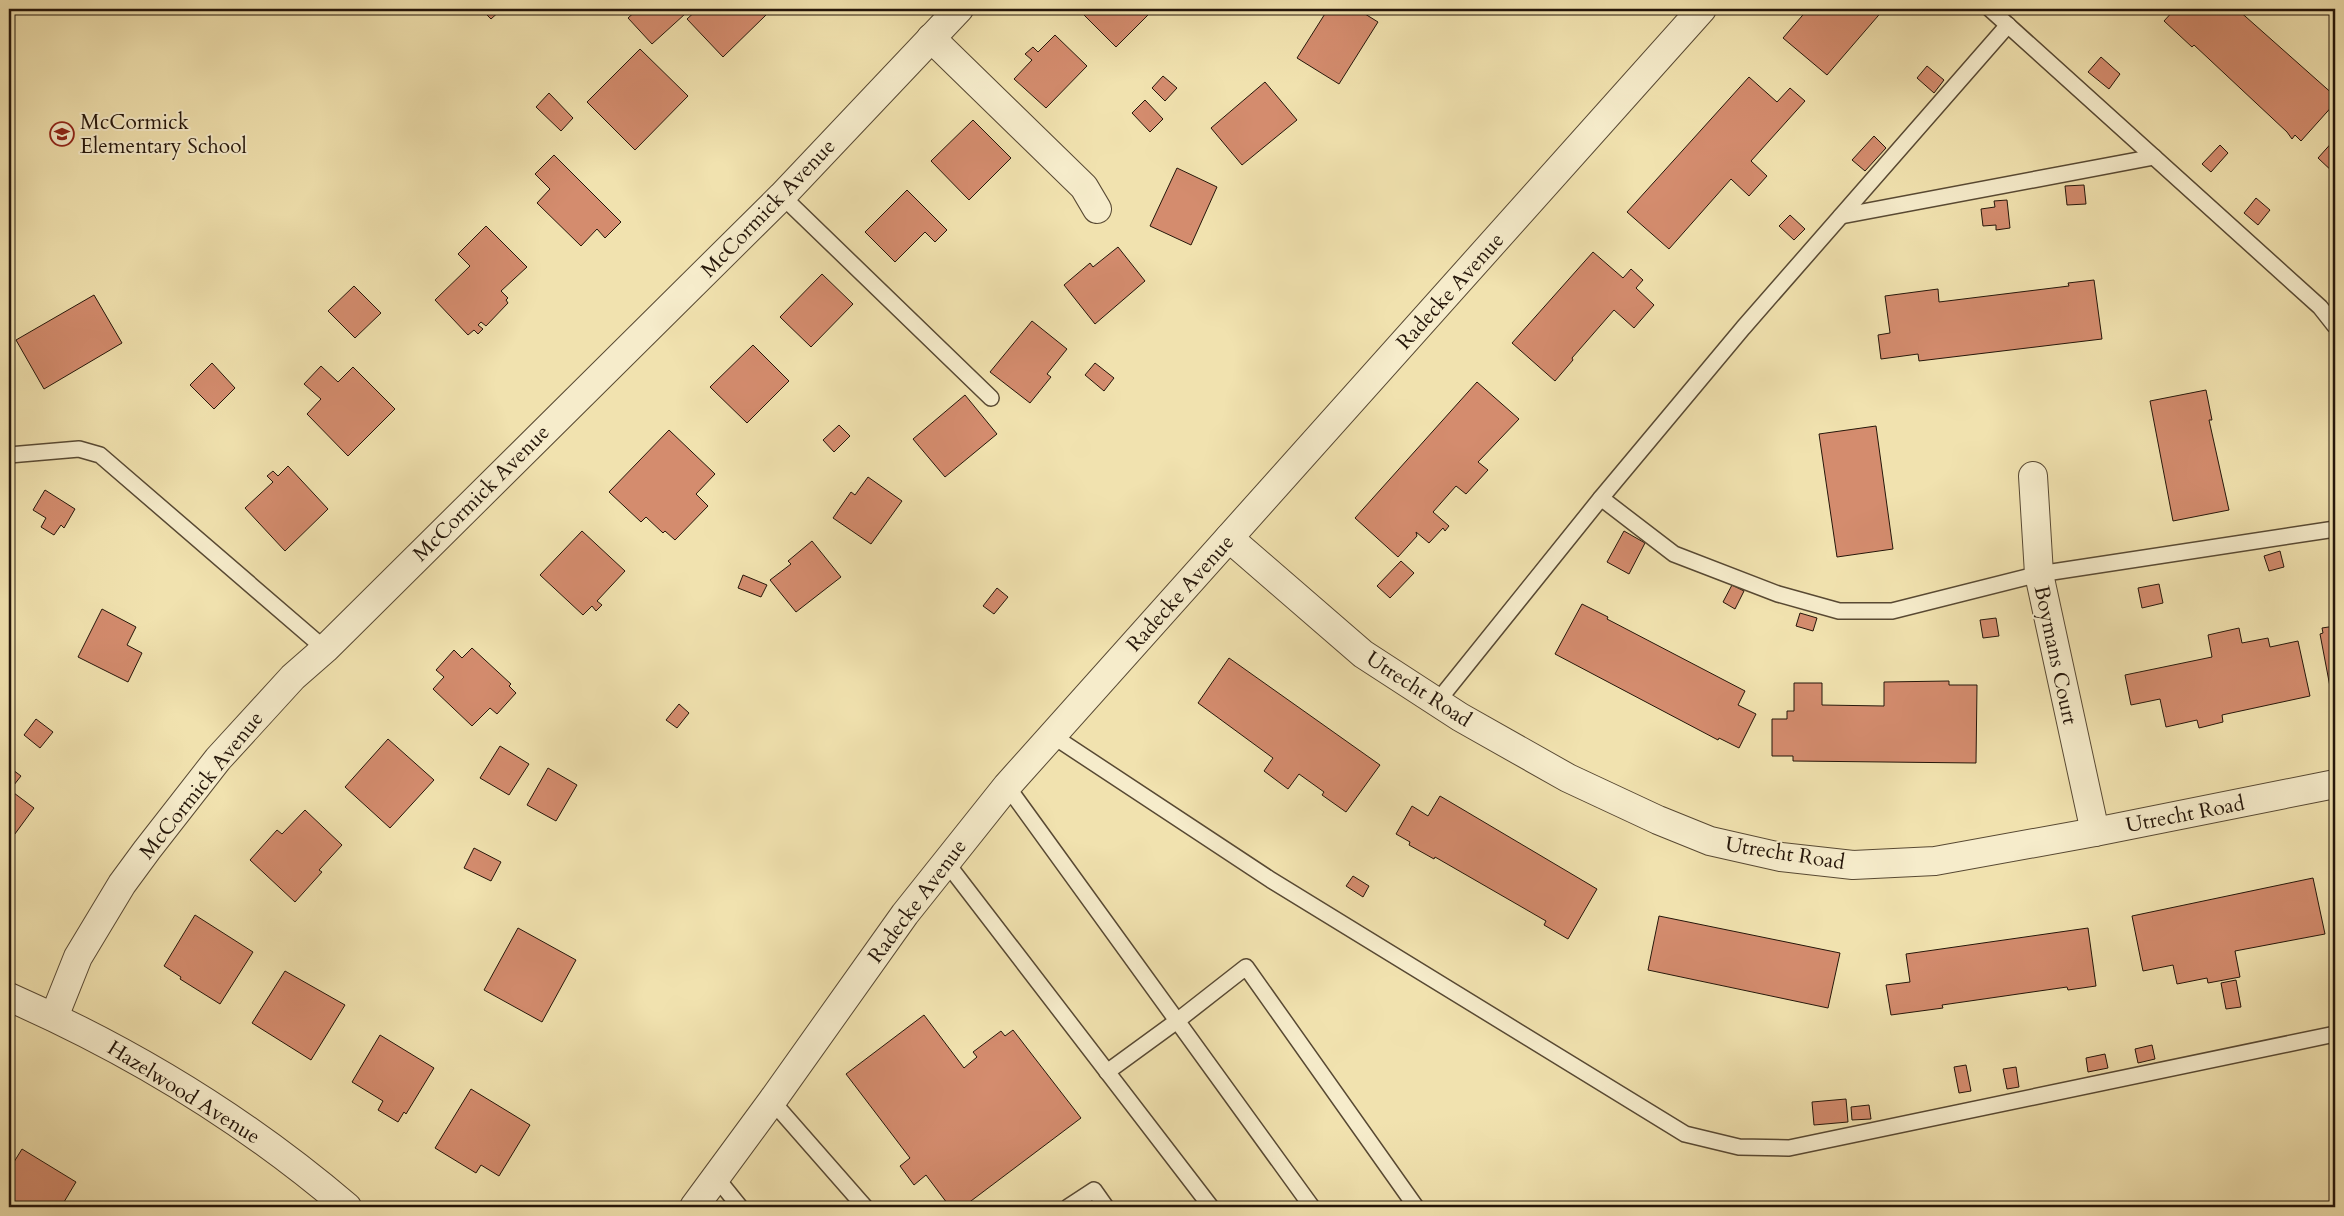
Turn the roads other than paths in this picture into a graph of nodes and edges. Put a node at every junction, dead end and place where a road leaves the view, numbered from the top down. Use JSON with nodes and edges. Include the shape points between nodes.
{"nodes":[{"id":1,"x":960,"y":9,"type":"edge"},
{"id":2,"x":1702,"y":9,"type":"edge"},
{"id":3,"x":1990,"y":9,"type":"edge"},
{"id":4,"x":2008,"y":25,"type":"junction"},
{"id":5,"x":930,"y":38,"type":"junction"},
{"id":6,"x":2154,"y":157,"type":"junction"},
{"id":7,"x":782,"y":196,"type":"junction"},
{"id":8,"x":1098,"y":210,"type":"dead end"},
{"id":9,"x":1841,"y":216,"type":"junction"},
{"id":10,"x":2335,"y":326,"type":"edge"},
{"id":11,"x":990,"y":398,"type":"dead end"},
{"id":12,"x":9,"y":454,"type":"edge"},
{"id":13,"x":2033,"y":476,"type":"dead end"},
{"id":14,"x":1601,"y":498,"type":"junction"},
{"id":15,"x":2335,"y":529,"type":"edge"},
{"id":16,"x":1230,"y":538,"type":"junction"},
{"id":17,"x":2039,"y":574,"type":"junction"},
{"id":18,"x":325,"y":649,"type":"junction"},
{"id":19,"x":1437,"y":702,"type":"junction"},
{"id":20,"x":1053,"y":736,"type":"junction"},
{"id":21,"x":2335,"y":784,"type":"edge"},
{"id":22,"x":1007,"y":786,"type":"junction"},
{"id":23,"x":2095,"y":832,"type":"junction"},
{"id":24,"x":946,"y":862,"type":"junction"},
{"id":25,"x":9,"y":997,"type":"edge"},
{"id":26,"x":54,"y":1017,"type":"junction"},
{"id":27,"x":1177,"y":1021,"type":"junction"},
{"id":28,"x":2335,"y":1034,"type":"edge"},
{"id":29,"x":1107,"y":1072,"type":"junction"},
{"id":30,"x":772,"y":1101,"type":"junction"},
{"id":31,"x":715,"y":1176,"type":"junction"},
{"id":32,"x":347,"y":1207,"type":"edge"},
{"id":33,"x":694,"y":1207,"type":"edge"},
{"id":34,"x":740,"y":1207,"type":"edge"},
{"id":35,"x":865,"y":1207,"type":"edge"},
{"id":36,"x":1068,"y":1207,"type":"edge"},
{"id":37,"x":1106,"y":1207,"type":"edge"},
{"id":38,"x":1211,"y":1207,"type":"edge"},
{"id":39,"x":1312,"y":1207,"type":"edge"},
{"id":40,"x":1416,"y":1207,"type":"edge"}],
"edges":[{"from":1,"to":5,"type":"street","name":"McCormick Avenue"},
{"from":2,"to":16,"type":"street","name":"Radecke Avenue"},
{"from":3,"to":4,"type":"lane"},
{"from":4,"to":6,"type":"lane"},
{"from":4,"to":9,"type":"lane"},
{"from":5,"to":7,"type":"street","name":"McCormick Avenue"},
{"from":5,"to":8,"type":"street","via":[[1084,187]]},
{"from":6,"to":9,"type":"lane"},
{"from":6,"to":10,"type":"lane","via":[[2320,307]]},
{"from":7,"to":11,"type":"lane"},
{"from":7,"to":18,"type":"street","name":"McCormick Avenue"},
{"from":9,"to":14,"type":"lane"},
{"from":12,"to":18,"type":"lane","via":[[79,449],[100,455]]},
{"from":13,"to":17,"type":"street","name":"Boymans Court"},
{"from":14,"to":17,"type":"lane","via":[[1674,554],[1778,594],[1839,611],[1892,611]]},
{"from":14,"to":19,"type":"lane"},
{"from":15,"to":17,"type":"lane"},
{"from":16,"to":19,"type":"street","name":"Utrecht Road","via":[[1363,654]]},
{"from":16,"to":20,"type":"street","name":"Radecke Avenue"},
{"from":17,"to":23,"type":"street","name":"Boymans Court"},
{"from":18,"to":26,"type":"street","name":"McCormick Avenue","via":[[293,677],[218,758],[147,850],[122,884],[78,957]]},
{"from":19,"to":23,"type":"street","name":"Utrecht Road","via":[[1568,778],[1658,820],[1710,841],[1781,857],[1853,865],[1935,862]]},
{"from":20,"to":22,"type":"street","name":"Radecke Avenue"},
{"from":20,"to":28,"type":"lane","via":[[1271,880],[1685,1134],[1739,1146],[1789,1148]]},
{"from":21,"to":23,"type":"street","name":"Utrecht Road"},
{"from":22,"to":24,"type":"street","name":"Radecke Avenue"},
{"from":22,"to":27,"type":"lane"},
{"from":24,"to":29,"type":"lane"},
{"from":24,"to":30,"type":"street","name":"Radecke Avenue","via":[[905,914]]},
{"from":25,"to":26,"type":"street","name":"Hazelwood Avenue"},
{"from":26,"to":32,"type":"street","name":"Hazelwood Avenue","via":[[208,1101],[296,1164]]},
{"from":27,"to":29,"type":"lane"},
{"from":27,"to":39,"type":"lane"},
{"from":27,"to":40,"type":"lane","via":[[1246,967]]},
{"from":29,"to":38,"type":"lane"},
{"from":30,"to":31,"type":"street","name":"Radecke Avenue"},
{"from":30,"to":35,"type":"lane"},
{"from":31,"to":33,"type":"street","name":"Radecke Avenue"},
{"from":31,"to":34,"type":"lane"},
{"from":36,"to":37,"type":"lane","via":[[1094,1190]]}]}
